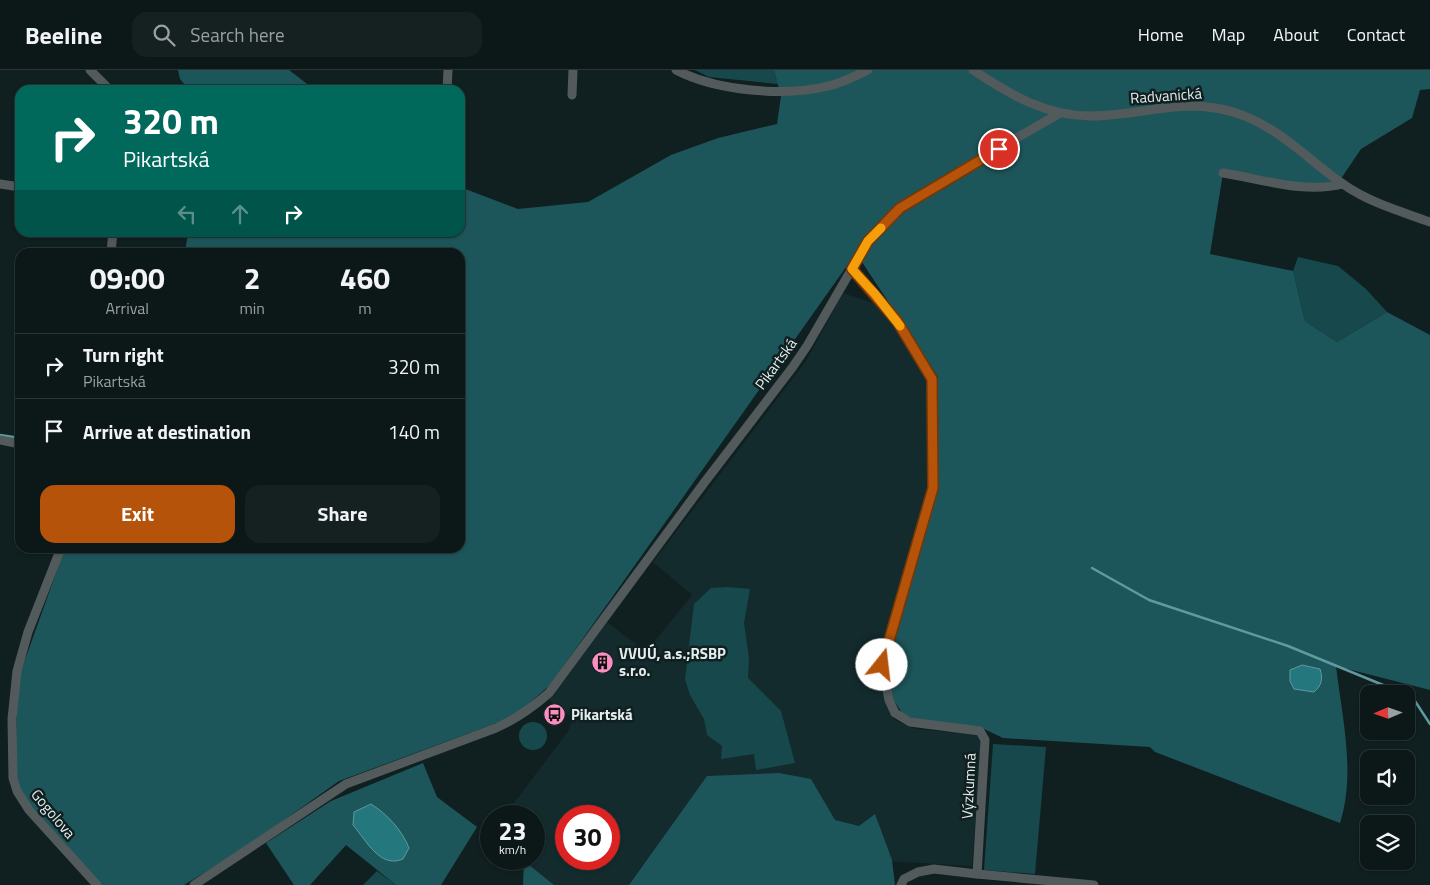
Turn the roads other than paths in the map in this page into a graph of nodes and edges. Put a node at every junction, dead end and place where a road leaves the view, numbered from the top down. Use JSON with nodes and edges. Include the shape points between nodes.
{"nodes":[{"id":1,"x":90,"y":70,"type":"edge"},
{"id":2,"x":448,"y":70,"type":"edge"},
{"id":3,"x":573,"y":70,"type":"edge"},
{"id":4,"x":676,"y":70,"type":"edge"},
{"id":5,"x":868,"y":70,"type":"edge"},
{"id":6,"x":972,"y":70,"type":"edge"},
{"id":7,"x":105,"y":85,"type":"edge"},
{"id":8,"x":447,"y":85,"type":"edge"},
{"id":9,"x":572,"y":95,"type":"dead end"},
{"id":10,"x":1060,"y":113,"type":"junction"},
{"id":11,"x":1223,"y":173,"type":"dead end"},
{"id":12,"x":0,"y":184,"type":"edge"},
{"id":13,"x":1343,"y":184,"type":"junction"},
{"id":14,"x":15,"y":186,"type":"edge"},
{"id":15,"x":1430,"y":222,"type":"edge"},
{"id":16,"x":852,"y":269,"type":"junction"},
{"id":17,"x":0,"y":440,"type":"edge"},
{"id":18,"x":15,"y":443,"type":"edge"},
{"id":19,"x":59,"y":553,"type":"edge"},
{"id":20,"x":977,"y":874,"type":"junction"},
{"id":21,"x":97,"y":885,"type":"edge"},
{"id":22,"x":194,"y":885,"type":"edge"},
{"id":23,"x":901,"y":885,"type":"edge"},
{"id":24,"x":1094,"y":885,"type":"edge"}],
"edges":[{"from":1,"to":7,"type":"street"},
{"from":2,"to":8,"type":"street"},
{"from":3,"to":9,"type":"street"},
{"from":4,"to":5,"type":"street","via":[[707,82],[778,91],[830,86]]},
{"from":6,"to":10,"type":"street","name":"Radvanická","via":[[1014,96]]},
{"from":10,"to":13,"type":"street","name":"Radvanická","via":[[1092,116],[1184,105],[1226,110],[1268,127]]},
{"from":10,"to":16,"type":"street","name":"Pikartská","via":[[900,208],[868,241]]},
{"from":11,"to":13,"type":"street","via":[[1309,188]]},
{"from":12,"to":14,"type":"street"},
{"from":13,"to":15,"type":"street","name":"Radvanická","via":[[1378,204]]},
{"from":16,"to":20,"type":"street","name":"Výzkumná","via":[[897,321],[932,379],[933,488],[882,665],[889,700],[898,716],[910,722],[980,731],[985,740]]},
{"from":16,"to":22,"type":"street","name":"Pikartská","via":[[792,368],[549,693],[515,719],[496,728],[346,784]]},
{"from":17,"to":18,"type":"street"},
{"from":19,"to":21,"type":"street","name":"Gogolova","via":[[28,632],[17,671],[12,719],[13,778],[29,810]]},
{"from":20,"to":23,"type":"street","via":[[925,870],[904,879]]},
{"from":20,"to":24,"type":"street"}]}
